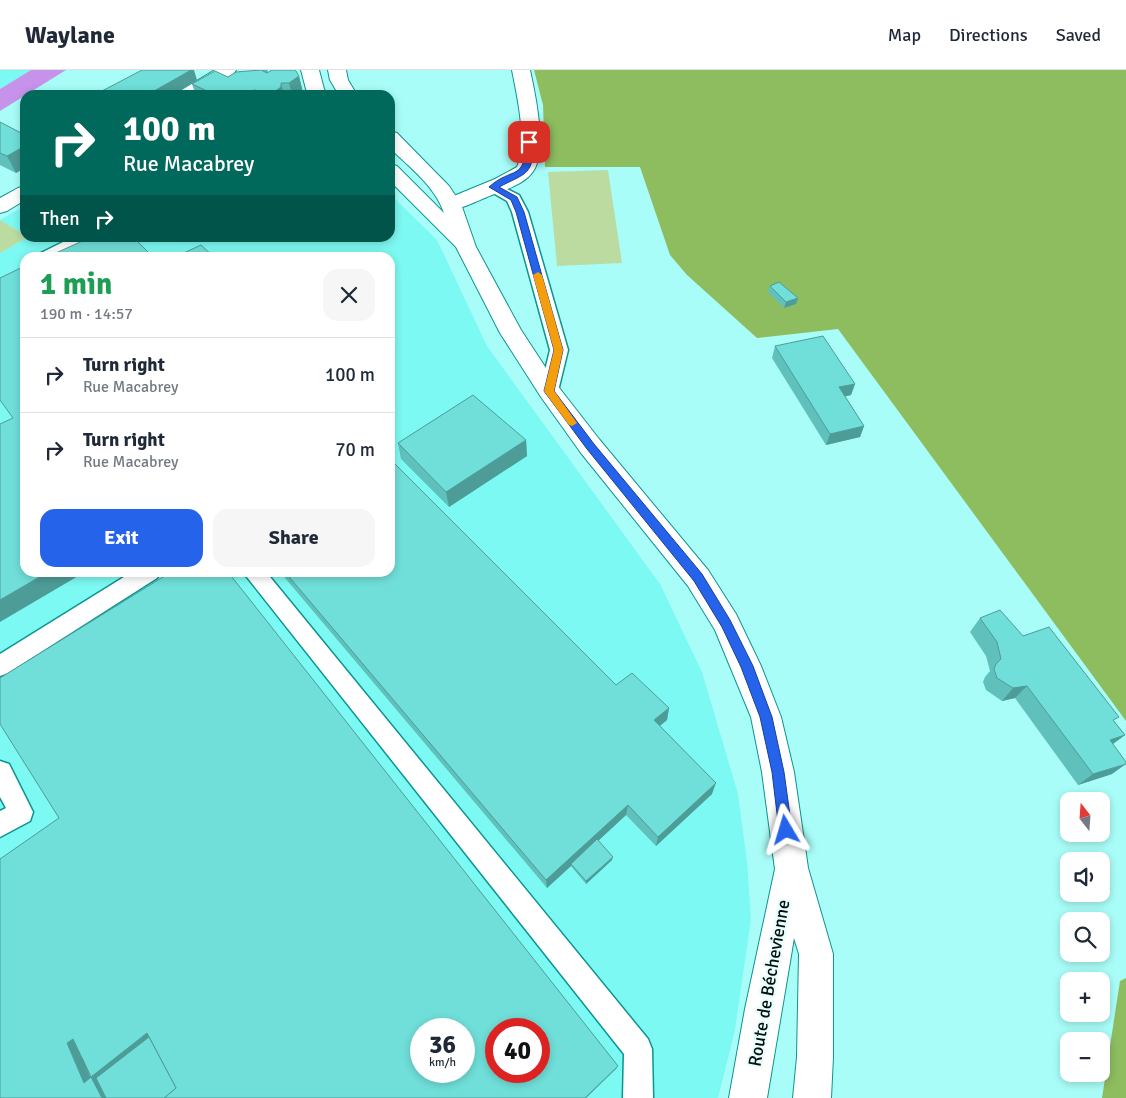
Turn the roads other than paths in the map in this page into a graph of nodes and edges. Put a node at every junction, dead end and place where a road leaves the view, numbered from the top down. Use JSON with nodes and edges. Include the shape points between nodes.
{"nodes":[{"id":1,"x":227,"y":70,"type":"edge"},
{"id":2,"x":310,"y":70,"type":"edge"},
{"id":3,"x":337,"y":70,"type":"edge"},
{"id":4,"x":521,"y":70,"type":"edge"},
{"id":5,"x":194,"y":90,"type":"edge"},
{"id":6,"x":316,"y":90,"type":"edge"},
{"id":7,"x":345,"y":90,"type":"edge"},
{"id":8,"x":395,"y":142,"type":"edge"},
{"id":9,"x":395,"y":175,"type":"edge"},
{"id":10,"x":493,"y":187,"type":"junction"},
{"id":11,"x":20,"y":195,"type":"edge"},
{"id":12,"x":451,"y":204,"type":"junction"},
{"id":13,"x":0,"y":207,"type":"edge"},
{"id":14,"x":75,"y":242,"type":"edge"},
{"id":15,"x":466,"y":246,"type":"junction"},
{"id":16,"x":56,"y":252,"type":"edge"},
{"id":17,"x":549,"y":391,"type":"junction"},
{"id":18,"x":142,"y":577,"type":"edge"},
{"id":19,"x":257,"y":577,"type":"edge"},
{"id":20,"x":0,"y":666,"type":"edge"},
{"id":21,"x":0,"y":772,"type":"edge"},
{"id":22,"x":0,"y":825,"type":"edge"},
{"id":23,"x":791,"y":868,"type":"junction"},
{"id":24,"x":638,"y":1098,"type":"edge"},
{"id":25,"x":748,"y":1098,"type":"edge"},
{"id":26,"x":812,"y":1098,"type":"edge"}],
"edges":[{"from":1,"to":5,"type":"street"},
{"from":2,"to":6,"type":"street"},
{"from":3,"to":7,"type":"street"},
{"from":4,"to":10,"type":"street","via":[[528,105],[530,160],[525,170]]},
{"from":8,"to":12,"type":"street","name":"Route de Béchevienne"},
{"from":9,"to":15,"type":"street","name":"Route de Béchevienne"},
{"from":10,"to":12,"type":"street"},
{"from":10,"to":17,"type":"lane","via":[[514,198],[520,212],[559,350]]},
{"from":11,"to":13,"type":"street"},
{"from":12,"to":15,"type":"street","name":"Route de Béchevienne"},
{"from":14,"to":16,"type":"lane"},
{"from":15,"to":17,"type":"street","name":"Route de Béchevienne","via":[[511,333]]},
{"from":17,"to":23,"type":"street","name":"Route de Béchevienne","via":[[698,578],[726,623],[766,717],[778,772]]},
{"from":18,"to":20,"type":"lane"},
{"from":19,"to":24,"type":"lane","via":[[638,1049]]},
{"from":21,"to":22,"type":"lane","via":[[21,812]]},
{"from":23,"to":25,"type":"street","name":"Route de Béchevienne"},
{"from":23,"to":26,"type":"street","name":"Route de Béchevienne","via":[[816,954]]}]}
